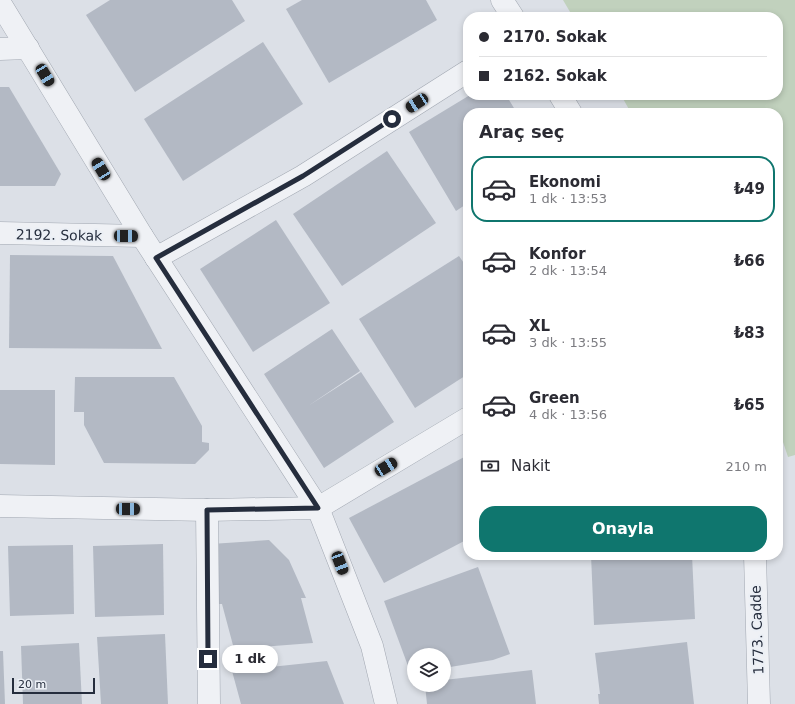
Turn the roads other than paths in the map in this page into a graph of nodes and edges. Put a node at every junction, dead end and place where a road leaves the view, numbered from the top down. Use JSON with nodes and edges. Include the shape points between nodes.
{"nodes":[{"id":1,"x":502,"y":0,"type":"edge"},
{"id":2,"x":0,"y":3,"type":"edge"},
{"id":3,"x":510,"y":12,"type":"edge"},
{"id":4,"x":28,"y":48,"type":"junction"},
{"id":5,"x":0,"y":49,"type":"edge"},
{"id":6,"x":463,"y":74,"type":"edge"},
{"id":7,"x":0,"y":233,"type":"edge"},
{"id":8,"x":142,"y":236,"type":"junction"},
{"id":9,"x":156,"y":258,"type":"junction"},
{"id":10,"x":463,"y":421,"type":"edge"},
{"id":11,"x":0,"y":506,"type":"edge"},
{"id":12,"x":318,"y":508,"type":"junction"},
{"id":13,"x":207,"y":510,"type":"junction"},
{"id":14,"x":755,"y":560,"type":"edge"},
{"id":15,"x":208,"y":704,"type":"edge"},
{"id":16,"x":386,"y":704,"type":"edge"},
{"id":17,"x":759,"y":704,"type":"edge"}],
"edges":[{"from":1,"to":3,"type":"street"},
{"from":2,"to":4,"type":"street"},
{"from":4,"to":5,"type":"street"},
{"from":4,"to":8,"type":"street"},
{"from":6,"to":9,"type":"street","via":[[303,176]]},
{"from":7,"to":8,"type":"street","name":"2192. Sokak"},
{"from":8,"to":9,"type":"street"},
{"from":9,"to":12,"type":"street"},
{"from":10,"to":12,"type":"street"},
{"from":11,"to":13,"type":"street"},
{"from":12,"to":13,"type":"street"},
{"from":12,"to":16,"type":"street","via":[[372,646]]},
{"from":13,"to":15,"type":"street"},
{"from":14,"to":17,"type":"street","name":"1773. Cadde"}]}
